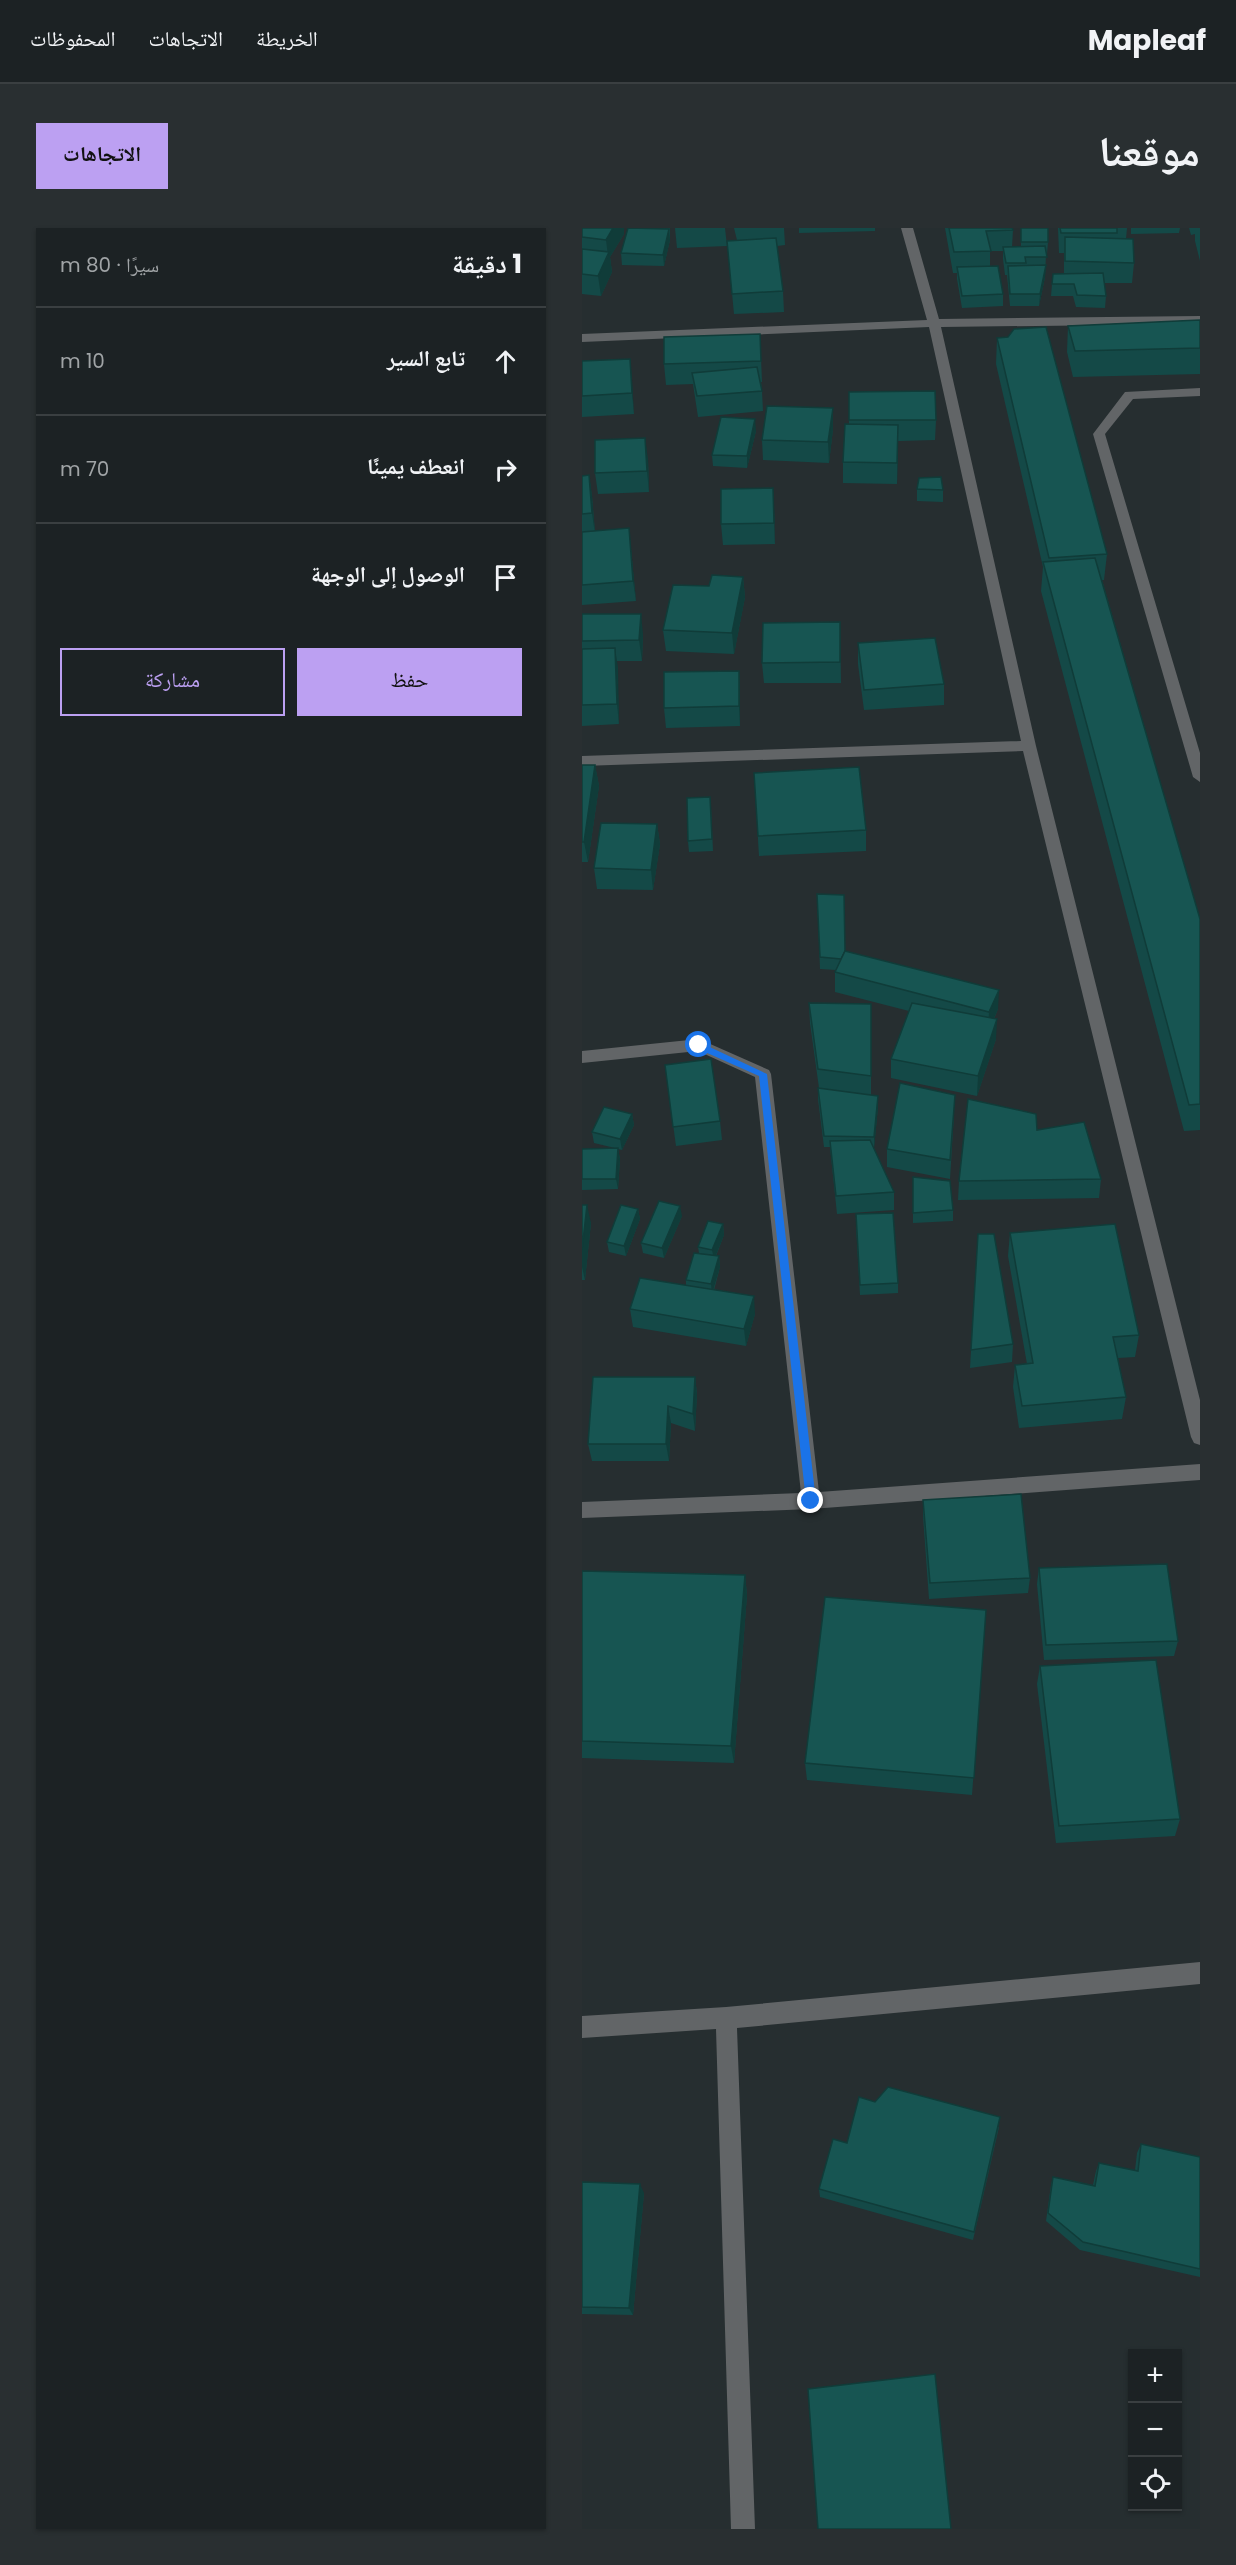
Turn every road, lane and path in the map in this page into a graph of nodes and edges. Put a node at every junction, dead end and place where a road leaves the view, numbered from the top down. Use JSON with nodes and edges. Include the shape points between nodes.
{"nodes":[{"id":1,"x":907,"y":228,"type":"edge"},
{"id":2,"x":1200,"y":320,"type":"edge"},
{"id":3,"x":934,"y":324,"type":"junction"},
{"id":4,"x":582,"y":338,"type":"edge"},
{"id":5,"x":1200,"y":392,"type":"edge"},
{"id":6,"x":1029,"y":746,"type":"junction"},
{"id":7,"x":582,"y":761,"type":"edge"},
{"id":8,"x":1200,"y":777,"type":"edge"},
{"id":9,"x":582,"y":1058,"type":"edge"},
{"id":10,"x":1200,"y":1437,"type":"edge"},
{"id":11,"x":1200,"y":1472,"type":"edge"},
{"id":12,"x":811,"y":1501,"type":"junction"},
{"id":13,"x":582,"y":1510,"type":"edge"},
{"id":14,"x":1200,"y":1973,"type":"edge"},
{"id":15,"x":726,"y":2018,"type":"junction"},
{"id":16,"x":582,"y":2027,"type":"edge"},
{"id":17,"x":743,"y":2529,"type":"edge"}],
"edges":[{"from":1,"to":3,"type":"street"},
{"from":2,"to":3,"type":"street"},
{"from":3,"to":4,"type":"street"},
{"from":3,"to":6,"type":"street"},
{"from":5,"to":8,"type":"street","via":[[1129,395],[1099,434]]},
{"from":6,"to":7,"type":"street"},
{"from":6,"to":10,"type":"street"},
{"from":9,"to":12,"type":"street","via":[[699,1045],[763,1074]]},
{"from":11,"to":12,"type":"street"},
{"from":12,"to":13,"type":"street"},
{"from":14,"to":15,"type":"street"},
{"from":15,"to":16,"type":"street"},
{"from":15,"to":17,"type":"street"}]}
